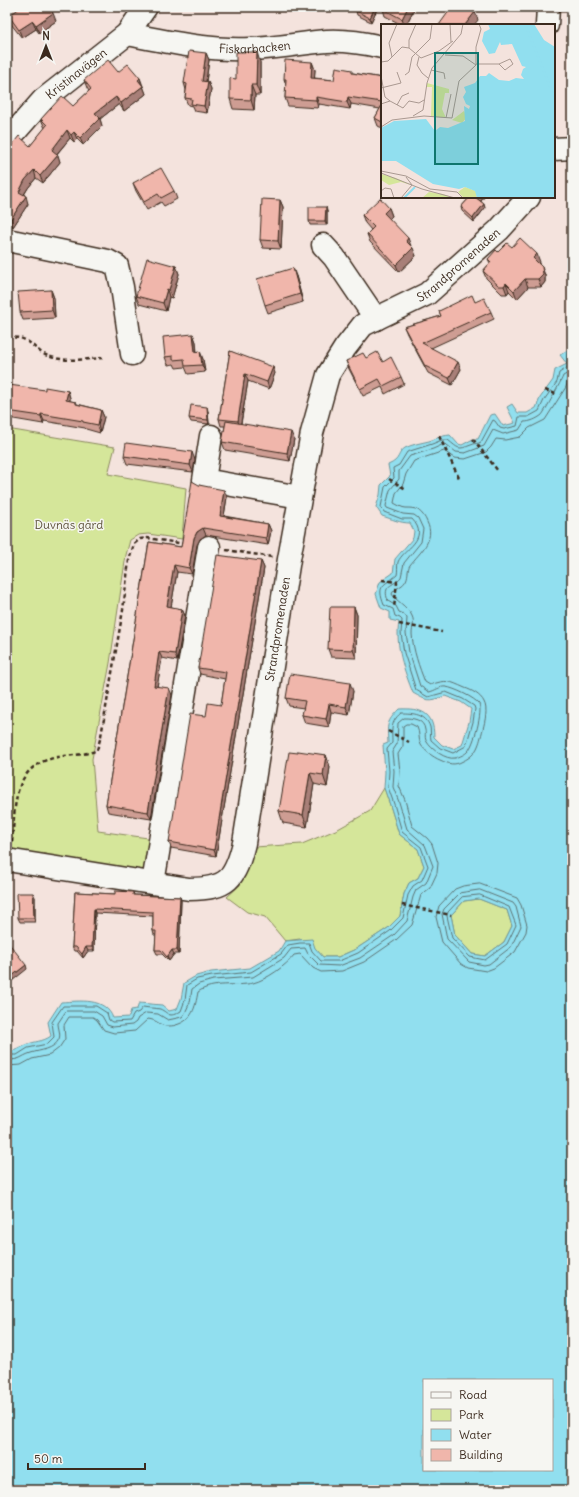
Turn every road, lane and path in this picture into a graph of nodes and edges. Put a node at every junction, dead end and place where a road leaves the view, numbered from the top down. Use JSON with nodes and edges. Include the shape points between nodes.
{"nodes":[{"id":1,"x":146,"y":7,"type":"edge"},
{"id":2,"x":548,"y":7,"type":"edge"},
{"id":3,"x":547,"y":24,"type":"edge"},
{"id":4,"x":127,"y":34,"type":"junction"},
{"id":5,"x":381,"y":47,"type":"edge"},
{"id":6,"x":7,"y":141,"type":"edge"},
{"id":7,"x":572,"y":148,"type":"edge"},
{"id":8,"x":555,"y":149,"type":"edge"},
{"id":9,"x":529,"y":198,"type":"edge"},
{"id":10,"x":7,"y":240,"type":"edge"},
{"id":11,"x":323,"y":245,"type":"dead end"},
{"id":12,"x":376,"y":319,"type":"junction"},
{"id":13,"x":7,"y":338,"type":"edge"},
{"id":14,"x":132,"y":354,"type":"dead end"},
{"id":15,"x":104,"y":358,"type":"dead end"},
{"id":16,"x":545,"y":390,"type":"dead end"},
{"id":17,"x":558,"y":395,"type":"dead end"},
{"id":18,"x":211,"y":436,"type":"dead end"},
{"id":19,"x":439,"y":436,"type":"dead end"},
{"id":20,"x":473,"y":440,"type":"dead end"},
{"id":21,"x":498,"y":471,"type":"dead end"},
{"id":22,"x":459,"y":478,"type":"dead end"},
{"id":23,"x":389,"y":479,"type":"dead end"},
{"id":24,"x":406,"y":488,"type":"dead end"},
{"id":25,"x":300,"y":497,"type":"junction"},
{"id":26,"x":209,"y":547,"type":"junction"},
{"id":27,"x":288,"y":559,"type":"junction"},
{"id":28,"x":382,"y":580,"type":"dead end"},
{"id":29,"x":394,"y":608,"type":"dead end"},
{"id":30,"x":399,"y":624,"type":"dead end"},
{"id":31,"x":442,"y":632,"type":"dead end"},
{"id":32,"x":388,"y":732,"type":"dead end"},
{"id":33,"x":409,"y":742,"type":"dead end"},
{"id":34,"x":9,"y":860,"type":"edge"},
{"id":35,"x":153,"y":883,"type":"junction"},
{"id":36,"x":402,"y":905,"type":"dead end"},
{"id":37,"x":450,"y":915,"type":"dead end"}],
"edges":[{"from":1,"to":4,"type":"street","name":"Kristinavägen"},
{"from":2,"to":3,"type":"street"},
{"from":4,"to":5,"type":"street","name":"Fiskarbacken","via":[[226,50],[329,41],[358,42]]},
{"from":4,"to":6,"type":"street","name":"Kristinavägen","via":[[43,100]]},
{"from":7,"to":8,"type":"street"},
{"from":9,"to":12,"type":"street","name":"Strandpromenaden","via":[[499,230],[427,294]]},
{"from":10,"to":14,"type":"street","via":[[108,261],[117,266]]},
{"from":11,"to":12,"type":"street"},
{"from":12,"to":25,"type":"street","name":"Strandpromenaden","via":[[363,325],[328,375],[312,433]]},
{"from":13,"to":15,"type":"path","via":[[24,338],[50,357],[73,360]]},
{"from":16,"to":17,"type":"path"},
{"from":18,"to":25,"type":"street","via":[[204,480]]},
{"from":19,"to":22,"type":"path"},
{"from":20,"to":21,"type":"path"},
{"from":23,"to":24,"type":"path"},
{"from":25,"to":27,"type":"street","name":"Strandpromenaden"},
{"from":26,"to":27,"type":"path"},
{"from":26,"to":34,"type":"path","via":[[147,538],[140,539],[134,544],[129,560],[123,610],[97,750],[49,759],[36,764],[27,772],[20,783],[16,800]]},
{"from":26,"to":35,"type":"street"},
{"from":27,"to":35,"type":"street","name":"Strandpromenaden","via":[[244,843],[238,865],[232,876],[214,887],[189,889]]},
{"from":28,"to":29,"type":"path","via":[[397,582]]},
{"from":30,"to":31,"type":"path"},
{"from":32,"to":33,"type":"path"},
{"from":34,"to":35,"type":"street","name":"Strandpromenaden"},
{"from":36,"to":37,"type":"path"}]}
